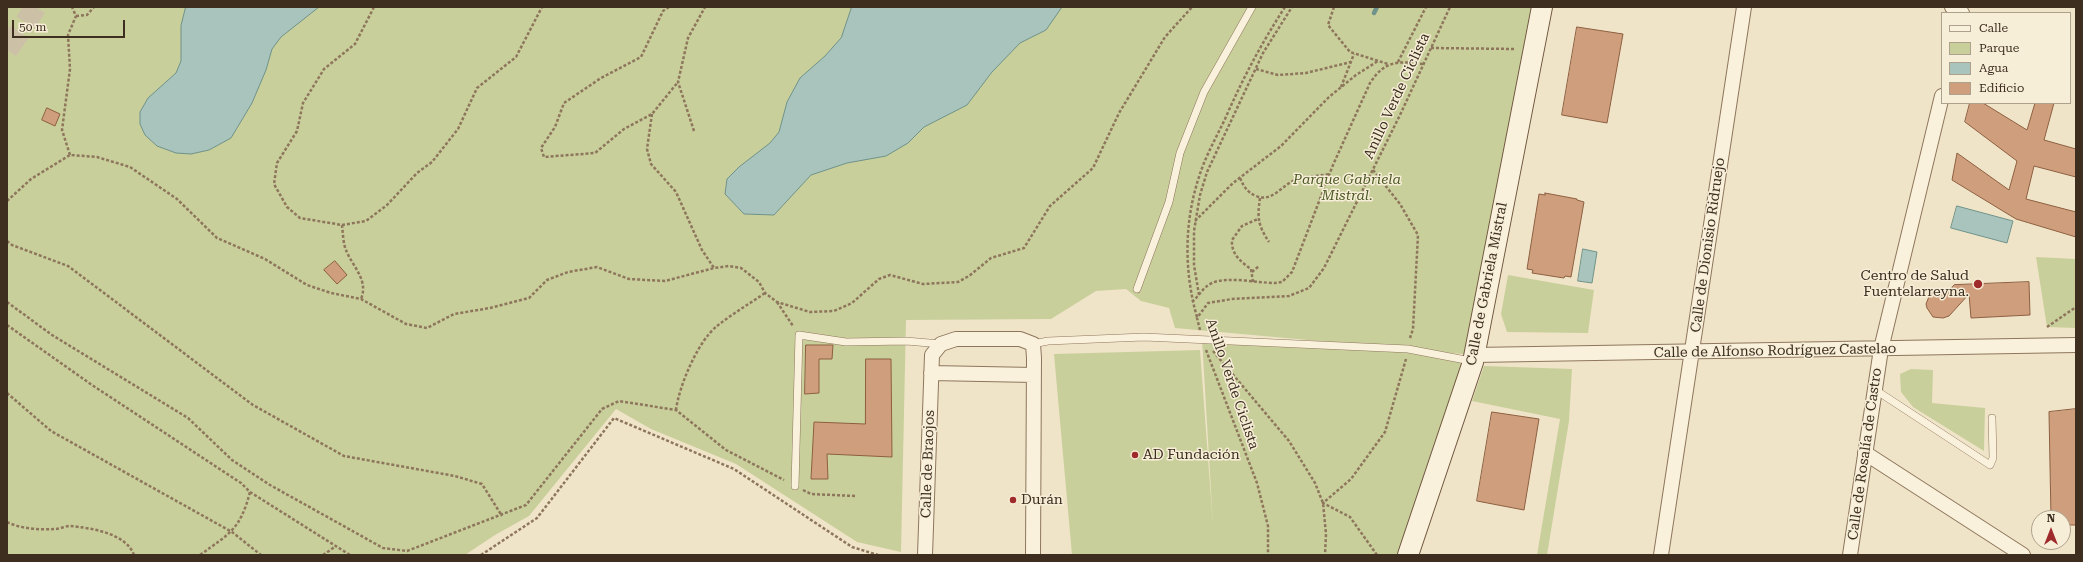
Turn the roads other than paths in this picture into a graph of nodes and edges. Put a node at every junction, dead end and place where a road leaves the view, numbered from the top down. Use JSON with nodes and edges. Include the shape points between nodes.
{"nodes":[{"id":1,"x":1252,"y":7,"type":"edge"},
{"id":2,"x":1542,"y":7,"type":"edge"},
{"id":3,"x":1744,"y":7,"type":"edge"},
{"id":4,"x":1941,"y":100,"type":"edge"},
{"id":5,"x":1137,"y":289,"type":"dead end"},
{"id":6,"x":941,"y":344,"type":"junction"},
{"id":7,"x":1033,"y":344,"type":"junction"},
{"id":8,"x":2076,"y":345,"type":"edge"},
{"id":9,"x":1881,"y":349,"type":"junction"},
{"id":10,"x":1692,"y":352,"type":"junction"},
{"id":11,"x":1474,"y":358,"type":"junction"},
{"id":12,"x":931,"y":373,"type":"junction"},
{"id":13,"x":1034,"y":375,"type":"junction"},
{"id":14,"x":1874,"y":389,"type":"junction"},
{"id":15,"x":1992,"y":418,"type":"dead end"},
{"id":16,"x":1865,"y":453,"type":"junction"},
{"id":17,"x":795,"y":486,"type":"road end"},
{"id":18,"x":925,"y":555,"type":"edge"},
{"id":19,"x":1033,"y":555,"type":"edge"},
{"id":20,"x":1408,"y":555,"type":"edge"},
{"id":21,"x":1661,"y":555,"type":"edge"},
{"id":22,"x":1850,"y":555,"type":"edge"},
{"id":23,"x":2024,"y":555,"type":"edge"}],
"edges":[{"from":1,"to":5,"type":"lane","via":[[1204,92],[1180,153],[1170,202]]},
{"from":2,"to":11,"type":"street","name":"Calle de Gabriela Mistral"},
{"from":3,"to":10,"type":"street","name":"Calle de Dionisio Ridruejo"},
{"from":4,"to":9,"type":"street","name":"Calle de Rosalía de Castro"},
{"from":6,"to":7,"type":"street","via":[[956,338],[1020,339]]},
{"from":6,"to":12,"type":"street","name":"Calle de Braojos","via":[[932,355]]},
{"from":6,"to":17,"type":"lane","via":[[906,341],[846,342],[799,335]]},
{"from":7,"to":11,"type":"lane","via":[[1144,336],[1408,349]]},
{"from":7,"to":13,"type":"street"},
{"from":8,"to":9,"type":"street","name":"Calle de Alfonso Rodríguez Castelao"},
{"from":9,"to":10,"type":"street","name":"Calle de Alfonso Rodríguez Castelao"},
{"from":9,"to":14,"type":"street","name":"Calle de Rosalía de Castro"},
{"from":10,"to":11,"type":"street","name":"Calle de Alfonso Rodríguez Castelao"},
{"from":10,"to":21,"type":"street","name":"Calle de Dionisio Ridruejo"},
{"from":11,"to":20,"type":"street","name":"Calle de Gabriela Mistral"},
{"from":12,"to":13,"type":"street"},
{"from":12,"to":18,"type":"street","name":"Calle de Braojos"},
{"from":13,"to":19,"type":"street"},
{"from":14,"to":15,"type":"lane","via":[[1990,465],[1993,458]]},
{"from":14,"to":16,"type":"street","name":"Calle de Rosalía de Castro"},
{"from":16,"to":22,"type":"street","name":"Calle de Rosalía de Castro"},
{"from":16,"to":23,"type":"street"}]}
